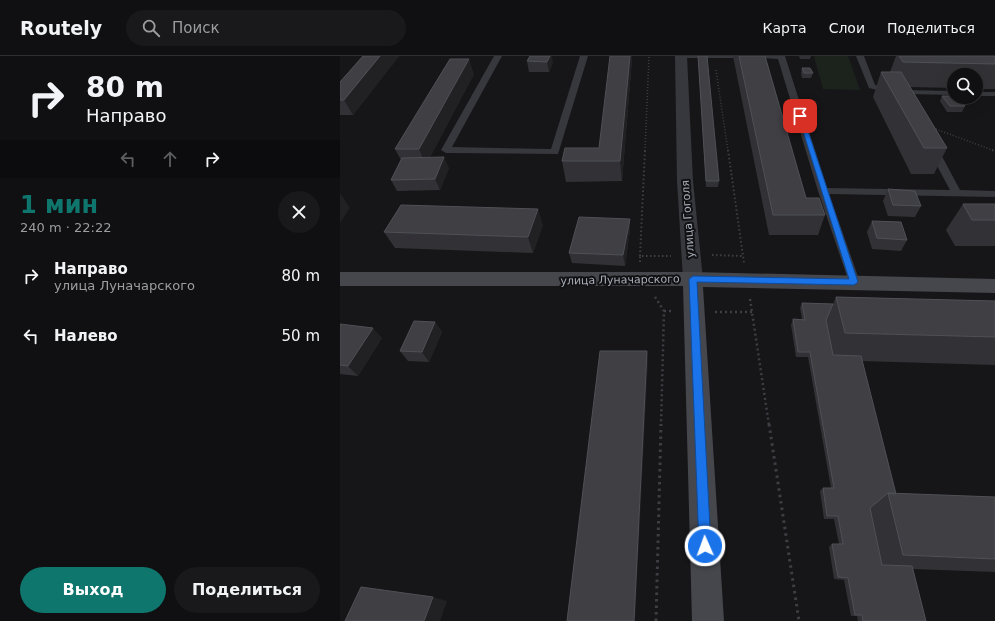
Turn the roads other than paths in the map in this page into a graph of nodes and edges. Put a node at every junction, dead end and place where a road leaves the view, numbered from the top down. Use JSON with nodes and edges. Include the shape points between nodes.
{"nodes":[{"id":1,"x":498,"y":56,"type":"edge"},
{"id":2,"x":584,"y":56,"type":"edge"},
{"id":3,"x":680,"y":56,"type":"edge"},
{"id":4,"x":714,"y":56,"type":"edge"},
{"id":5,"x":734,"y":56,"type":"edge"},
{"id":6,"x":760,"y":56,"type":"edge"},
{"id":7,"x":781,"y":56,"type":"edge"},
{"id":8,"x":860,"y":56,"type":"edge"},
{"id":9,"x":904,"y":92,"type":"junction"},
{"id":10,"x":947,"y":93,"type":"edge"},
{"id":11,"x":983,"y":94,"type":"edge"},
{"id":12,"x":995,"y":94,"type":"edge"},
{"id":13,"x":920,"y":123,"type":"edge"},
{"id":14,"x":927,"y":137,"type":"edge"},
{"id":15,"x":823,"y":191,"type":"junction"},
{"id":16,"x":957,"y":193,"type":"junction"},
{"id":17,"x":995,"y":194,"type":"edge"},
{"id":18,"x":692,"y":267,"type":"junction"},
{"id":19,"x":340,"y":278,"type":"edge"},
{"id":20,"x":854,"y":282,"type":"junction"},
{"id":21,"x":994,"y":287,"type":"edge"},
{"id":22,"x":708,"y":621,"type":"edge"}],
"edges":[{"from":1,"to":2,"type":"lane","via":[[446,150],[555,152]]},
{"from":3,"to":4,"type":"lane"},
{"from":3,"to":18,"type":"street","name":"улица Гоголя","via":[[685,181]]},
{"from":4,"to":5,"type":"lane"},
{"from":6,"to":7,"type":"lane"},
{"from":7,"to":15,"type":"lane"},
{"from":8,"to":9,"type":"lane","via":[[872,86],[887,91]]},
{"from":9,"to":10,"type":"lane"},
{"from":9,"to":13,"type":"lane"},
{"from":11,"to":12,"type":"lane"},
{"from":14,"to":16,"type":"lane"},
{"from":15,"to":16,"type":"lane"},
{"from":15,"to":20,"type":"lane"},
{"from":16,"to":17,"type":"lane"},
{"from":18,"to":19,"type":"street","name":"улица Луначарского","via":[[643,280]]},
{"from":18,"to":20,"type":"street","name":"улица Луначарского","via":[[747,280]]},
{"from":18,"to":22,"type":"street","name":"улица Гоголя"},
{"from":20,"to":21,"type":"street","name":"улица Луначарского"}]}
